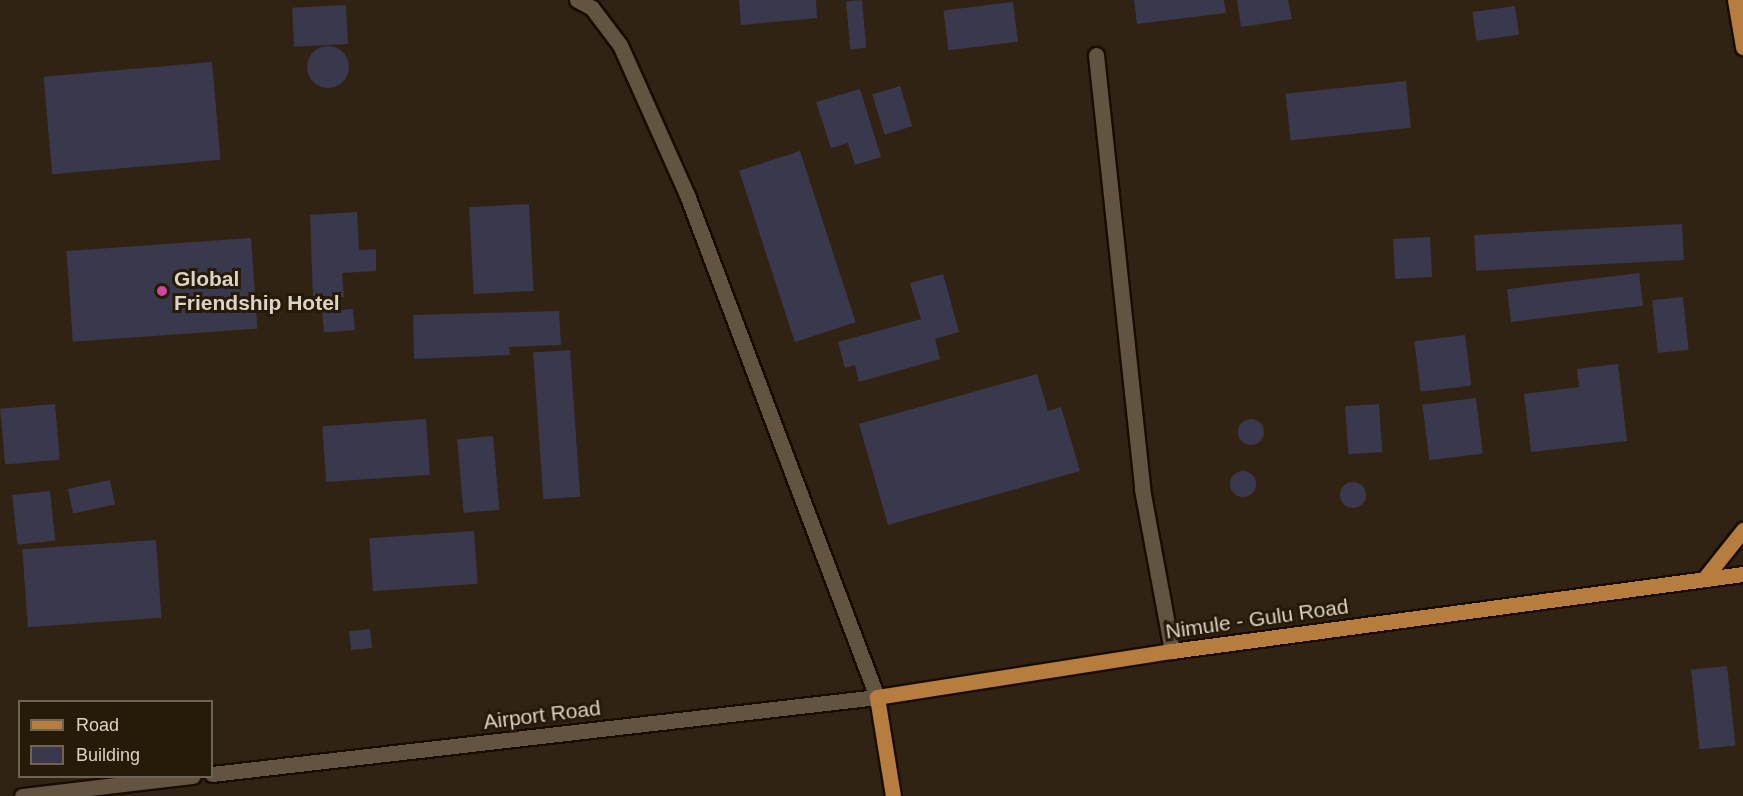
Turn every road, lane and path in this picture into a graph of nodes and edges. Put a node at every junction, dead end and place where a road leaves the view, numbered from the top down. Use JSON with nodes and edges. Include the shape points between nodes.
{"nodes":[{"id":1,"x":577,"y":0,"type":"edge"},
{"id":2,"x":1735,"y":0,"type":"edge"},
{"id":3,"x":1743,"y":47,"type":"edge"},
{"id":4,"x":1096,"y":55,"type":"dead end"},
{"id":5,"x":1743,"y":530,"type":"edge"},
{"id":6,"x":1743,"y":574,"type":"edge"},
{"id":7,"x":1704,"y":579,"type":"junction"},
{"id":8,"x":1172,"y":651,"type":"junction"},
{"id":9,"x":877,"y":697,"type":"junction"},
{"id":10,"x":213,"y":774,"type":"edge"},
{"id":11,"x":184,"y":778,"type":"edge"},
{"id":12,"x":22,"y":796,"type":"edge"},
{"id":13,"x":893,"y":796,"type":"edge"}],
"edges":[{"from":1,"to":9,"type":"street","via":[[592,8],[620,45],[687,195]]},
{"from":2,"to":3,"type":"main road"},
{"from":4,"to":8,"type":"street","via":[[1142,489]]},
{"from":5,"to":7,"type":"main road"},
{"from":6,"to":7,"type":"main road","name":"Nimule - Gulu Road"},
{"from":7,"to":8,"type":"main road","name":"Nimule - Gulu Road"},
{"from":8,"to":9,"type":"main road","name":"Nimule - Gulu Road"},
{"from":9,"to":10,"type":"street","name":"Airport Road"},
{"from":9,"to":13,"type":"main road"},
{"from":11,"to":12,"type":"street"}]}
